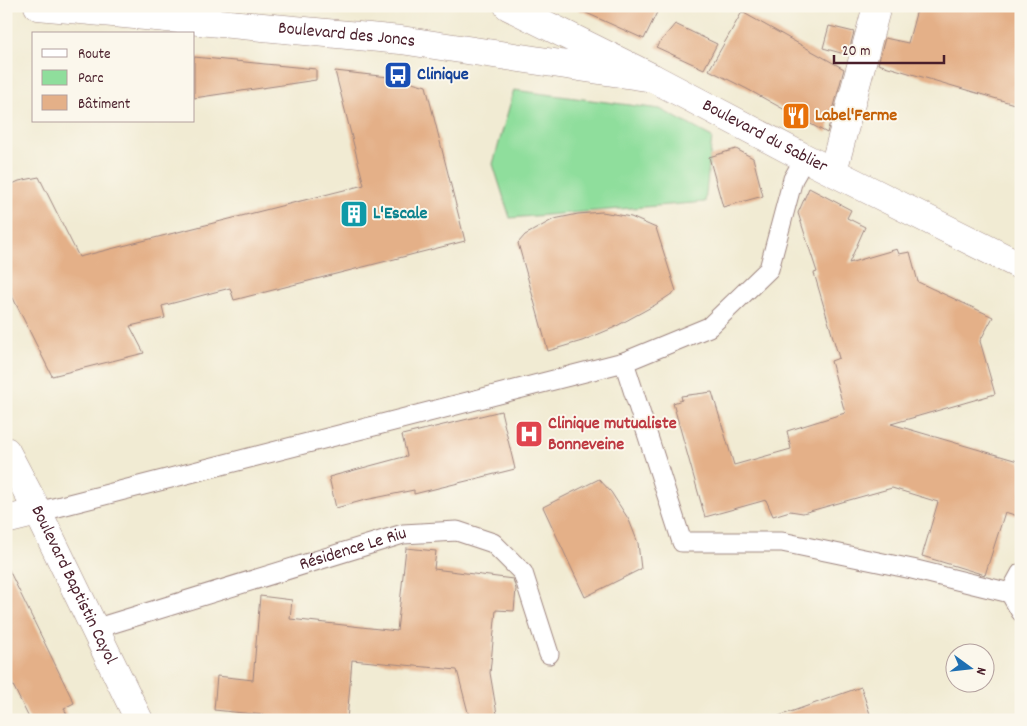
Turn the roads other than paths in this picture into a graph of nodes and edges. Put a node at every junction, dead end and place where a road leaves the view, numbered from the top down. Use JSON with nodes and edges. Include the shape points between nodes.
{"nodes":[{"id":1,"x":38,"y":6,"type":"edge"},
{"id":2,"x":508,"y":6,"type":"edge"},
{"id":3,"x":877,"y":6,"type":"edge"},
{"id":4,"x":653,"y":78,"type":"junction"},
{"id":5,"x":805,"y":158,"type":"junction"},
{"id":6,"x":833,"y":171,"type":"junction"},
{"id":7,"x":1021,"y":266,"type":"edge"},
{"id":8,"x":624,"y":362,"type":"junction"},
{"id":9,"x":6,"y":451,"type":"edge"},
{"id":10,"x":38,"y":512,"type":"junction"},
{"id":11,"x":6,"y":520,"type":"edge"},
{"id":12,"x":1021,"y":574,"type":"edge"},
{"id":13,"x":1010,"y":593,"type":"junction"},
{"id":14,"x":1021,"y":612,"type":"edge"},
{"id":15,"x":94,"y":629,"type":"junction"},
{"id":16,"x":549,"y":654,"type":"dead end"},
{"id":17,"x":139,"y":720,"type":"edge"}],
"edges":[{"from":1,"to":4,"type":"street","name":"Boulevard des Joncs","via":[[401,40]]},
{"from":2,"to":4,"type":"street","name":"Boulevard du Sablier"},
{"from":3,"to":6,"type":"street"},
{"from":4,"to":5,"type":"street","name":"Boulevard du Sablier"},
{"from":5,"to":6,"type":"street","name":"Boulevard du Sablier"},
{"from":5,"to":8,"type":"lane","via":[[793,180],[769,269],[709,327]]},
{"from":6,"to":7,"type":"street","name":"Boulevard du Sablier"},
{"from":8,"to":10,"type":"lane"},
{"from":8,"to":13,"type":"lane","via":[[682,542],[782,542]]},
{"from":9,"to":10,"type":"street","name":"Boulevard Baptistin Cayol"},
{"from":10,"to":11,"type":"street"},
{"from":10,"to":15,"type":"street","name":"Boulevard Baptistin Cayol"},
{"from":12,"to":13,"type":"lane"},
{"from":13,"to":14,"type":"lane"},
{"from":15,"to":16,"type":"lane","name":"Résidence Le Riu","via":[[403,534],[457,531],[493,544],[523,573]]},
{"from":15,"to":17,"type":"street","name":"Boulevard Baptistin Cayol"}]}
